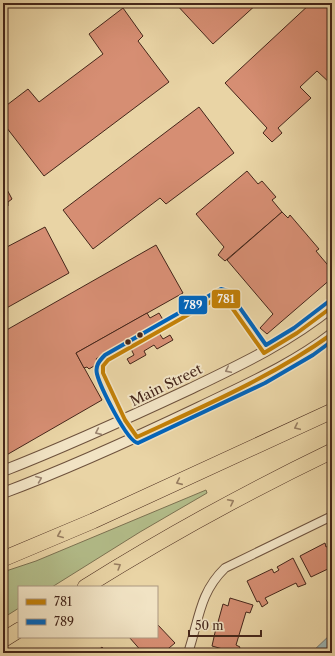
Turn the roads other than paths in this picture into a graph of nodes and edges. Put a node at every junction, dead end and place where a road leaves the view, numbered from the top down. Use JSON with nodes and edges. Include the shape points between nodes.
{"nodes":[{"id":1,"x":332,"y":307,"type":"edge"},
{"id":2,"x":332,"y":334,"type":"edge"},
{"id":3,"x":332,"y":411,"type":"edge"},
{"id":4,"x":332,"y":451,"type":"edge"},
{"id":5,"x":3,"y":471,"type":"edge"},
{"id":6,"x":3,"y":493,"type":"edge"},
{"id":7,"x":332,"y":516,"type":"edge"},
{"id":8,"x":3,"y":559,"type":"edge"},
{"id":9,"x":87,"y":586,"type":"edge"},
{"id":10,"x":18,"y":631,"type":"edge"},
{"id":11,"x":3,"y":640,"type":"edge"},
{"id":12,"x":188,"y":653,"type":"edge"}],
"edges":[{"from":1,"to":5,"type":"street","name":"Main Street","one_way":true,"via":[[264,353],[96,433]]},
{"from":6,"to":2,"type":"street","one_way":true,"via":[[79,463],[274,372]]},
{"from":3,"to":8,"type":"highway","one_way":true,"via":[[94,521]]},
{"from":9,"to":4,"type":"highway","one_way":true,"via":[[155,544]]},
{"from":7,"to":12,"type":"street","via":[[225,568],[207,590]]},
{"from":10,"to":11,"type":"highway"}]}
